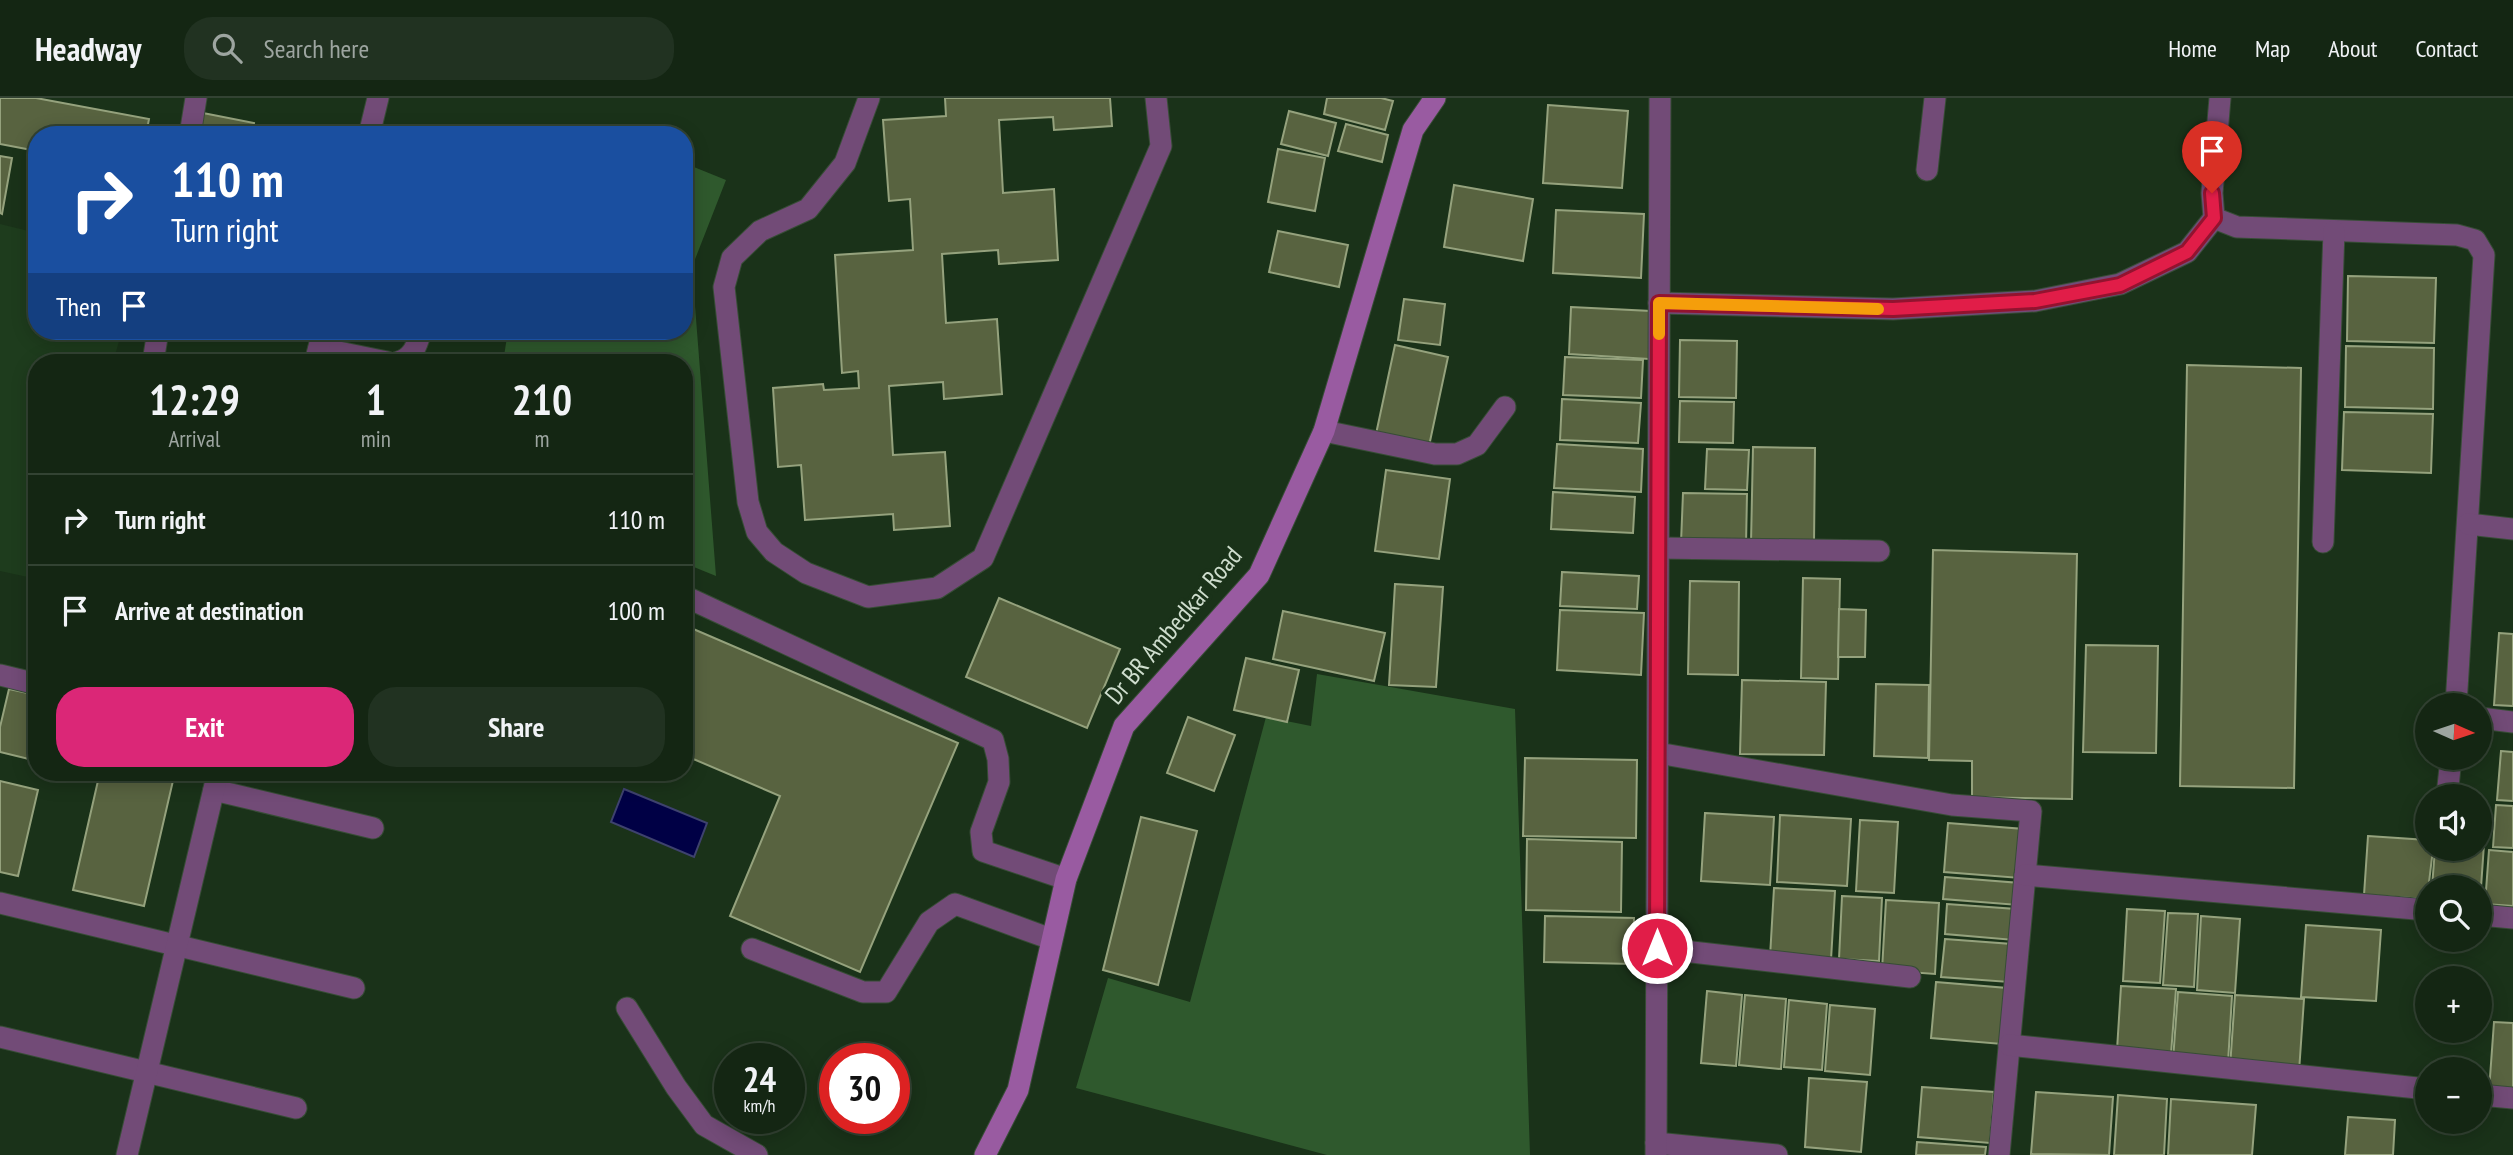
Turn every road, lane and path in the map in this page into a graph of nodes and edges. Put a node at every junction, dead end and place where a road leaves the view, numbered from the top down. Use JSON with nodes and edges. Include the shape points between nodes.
{"nodes":[{"id":1,"x":196,"y":98,"type":"edge"},
{"id":2,"x":378,"y":98,"type":"edge"},
{"id":3,"x":869,"y":98,"type":"edge"},
{"id":4,"x":1156,"y":98,"type":"edge"},
{"id":5,"x":1434,"y":98,"type":"edge"},
{"id":6,"x":1660,"y":98,"type":"edge"},
{"id":7,"x":1935,"y":98,"type":"edge"},
{"id":8,"x":2220,"y":98,"type":"edge"},
{"id":9,"x":191,"y":126,"type":"edge"},
{"id":10,"x":371,"y":126,"type":"edge"},
{"id":11,"x":1927,"y":170,"type":"dead end"},
{"id":12,"x":2214,"y":218,"type":"junction"},
{"id":13,"x":2334,"y":231,"type":"junction"},
{"id":14,"x":1659,"y":303,"type":"junction"},
{"id":15,"x":319,"y":347,"type":"edge"},
{"id":16,"x":351,"y":354,"type":"edge"},
{"id":17,"x":1505,"y":407,"type":"dead end"},
{"id":18,"x":1324,"y":431,"type":"junction"},
{"id":19,"x":2468,"y":524,"type":"junction"},
{"id":20,"x":2513,"y":529,"type":"edge"},
{"id":21,"x":2323,"y":542,"type":"dead end"},
{"id":22,"x":1659,"y":548,"type":"junction"},
{"id":23,"x":1879,"y":551,"type":"dead end"},
{"id":24,"x":693,"y":600,"type":"edge"},
{"id":25,"x":0,"y":675,"type":"edge"},
{"id":26,"x":28,"y":682,"type":"edge"},
{"id":27,"x":2457,"y":693,"type":"edge"},
{"id":28,"x":2492,"y":719,"type":"edge"},
{"id":29,"x":2513,"y":722,"type":"edge"},
{"id":30,"x":1658,"y":753,"type":"junction"},
{"id":31,"x":216,"y":781,"type":"edge"},
{"id":32,"x":373,"y":828,"type":"dead end"},
{"id":33,"x":2025,"y":875,"type":"junction"},
{"id":34,"x":1066,"y":879,"type":"junction"},
{"id":35,"x":0,"y":903,"type":"edge"},
{"id":36,"x":2415,"y":909,"type":"edge"},
{"id":37,"x":2492,"y":916,"type":"edge"},
{"id":38,"x":2513,"y":918,"type":"edge"},
{"id":39,"x":1051,"y":939,"type":"junction"},
{"id":40,"x":177,"y":946,"type":"junction"},
{"id":41,"x":1657,"y":948,"type":"junction"},
{"id":42,"x":752,"y":949,"type":"dead end"},
{"id":43,"x":1910,"y":977,"type":"dead end"},
{"id":44,"x":354,"y":988,"type":"dead end"},
{"id":45,"x":627,"y":1008,"type":"dead end"},
{"id":46,"x":0,"y":1037,"type":"edge"},
{"id":47,"x":2009,"y":1045,"type":"junction"},
{"id":48,"x":147,"y":1072,"type":"junction"},
{"id":49,"x":2415,"y":1088,"type":"edge"},
{"id":50,"x":2492,"y":1096,"type":"edge"},
{"id":51,"x":2513,"y":1098,"type":"edge"},
{"id":52,"x":296,"y":1108,"type":"dead end"},
{"id":53,"x":1656,"y":1149,"type":"edge"},
{"id":54,"x":127,"y":1155,"type":"edge"},
{"id":55,"x":757,"y":1155,"type":"edge"},
{"id":56,"x":985,"y":1155,"type":"edge"},
{"id":57,"x":1777,"y":1155,"type":"edge"},
{"id":58,"x":1999,"y":1155,"type":"edge"}],
"edges":[{"from":1,"to":9,"type":"street"},
{"from":2,"to":10,"type":"street"},
{"from":3,"to":4,"type":"street","via":[[845,163],[808,209],[760,231],[733,258],[724,287],[748,502],[757,532],[774,552],[806,573],[868,597],[937,588],[983,558],[1161,146]]},
{"from":5,"to":18,"type":"main road","name":"Dr BR Ambedkar Road","via":[[1413,130]]},
{"from":6,"to":14,"type":"street"},
{"from":7,"to":11,"type":"street"},
{"from":8,"to":12,"type":"street"},
{"from":12,"to":13,"type":"street","via":[[2237,227]]},
{"from":12,"to":14,"type":"street","via":[[2187,252],[2120,285],[2035,301],[1893,309]]},
{"from":13,"to":19,"type":"street","via":[[2457,235],[2475,240],[2484,255]]},
{"from":13,"to":21,"type":"street"},
{"from":14,"to":22,"type":"street"},
{"from":15,"to":16,"type":"street"},
{"from":17,"to":18,"type":"street","via":[[1477,445],[1457,454],[1435,454]]},
{"from":18,"to":34,"type":"main road","name":"Dr BR Ambedkar Road","via":[[1259,575],[1124,726]]},
{"from":19,"to":20,"type":"street"},
{"from":19,"to":27,"type":"street"},
{"from":22,"to":23,"type":"street"},
{"from":22,"to":30,"type":"street"},
{"from":24,"to":34,"type":"street","via":[[993,740],[999,782],[981,832],[983,851]]},
{"from":25,"to":26,"type":"street"},
{"from":28,"to":29,"type":"street"},
{"from":30,"to":33,"type":"street","via":[[1952,805],[2031,811]]},
{"from":30,"to":41,"type":"street"},
{"from":31,"to":32,"type":"street"},
{"from":31,"to":40,"type":"street"},
{"from":33,"to":36,"type":"street"},
{"from":33,"to":47,"type":"street"},
{"from":34,"to":39,"type":"main road","name":"Dr BR Ambedkar Road"},
{"from":35,"to":40,"type":"street"},
{"from":37,"to":38,"type":"street"},
{"from":39,"to":42,"type":"street","via":[[955,904],[929,922],[886,992],[863,992]]},
{"from":39,"to":56,"type":"main road","name":"Dr BR Ambedkar Road","via":[[1018,1090]]},
{"from":40,"to":44,"type":"street"},
{"from":40,"to":48,"type":"street"},
{"from":41,"to":43,"type":"street"},
{"from":41,"to":53,"type":"street"},
{"from":45,"to":55,"type":"street","via":[[704,1125]]},
{"from":46,"to":48,"type":"street"},
{"from":47,"to":49,"type":"street"},
{"from":47,"to":58,"type":"street"},
{"from":48,"to":52,"type":"street"},
{"from":48,"to":54,"type":"street"},
{"from":50,"to":51,"type":"street"},
{"from":53,"to":57,"type":"street"}]}
